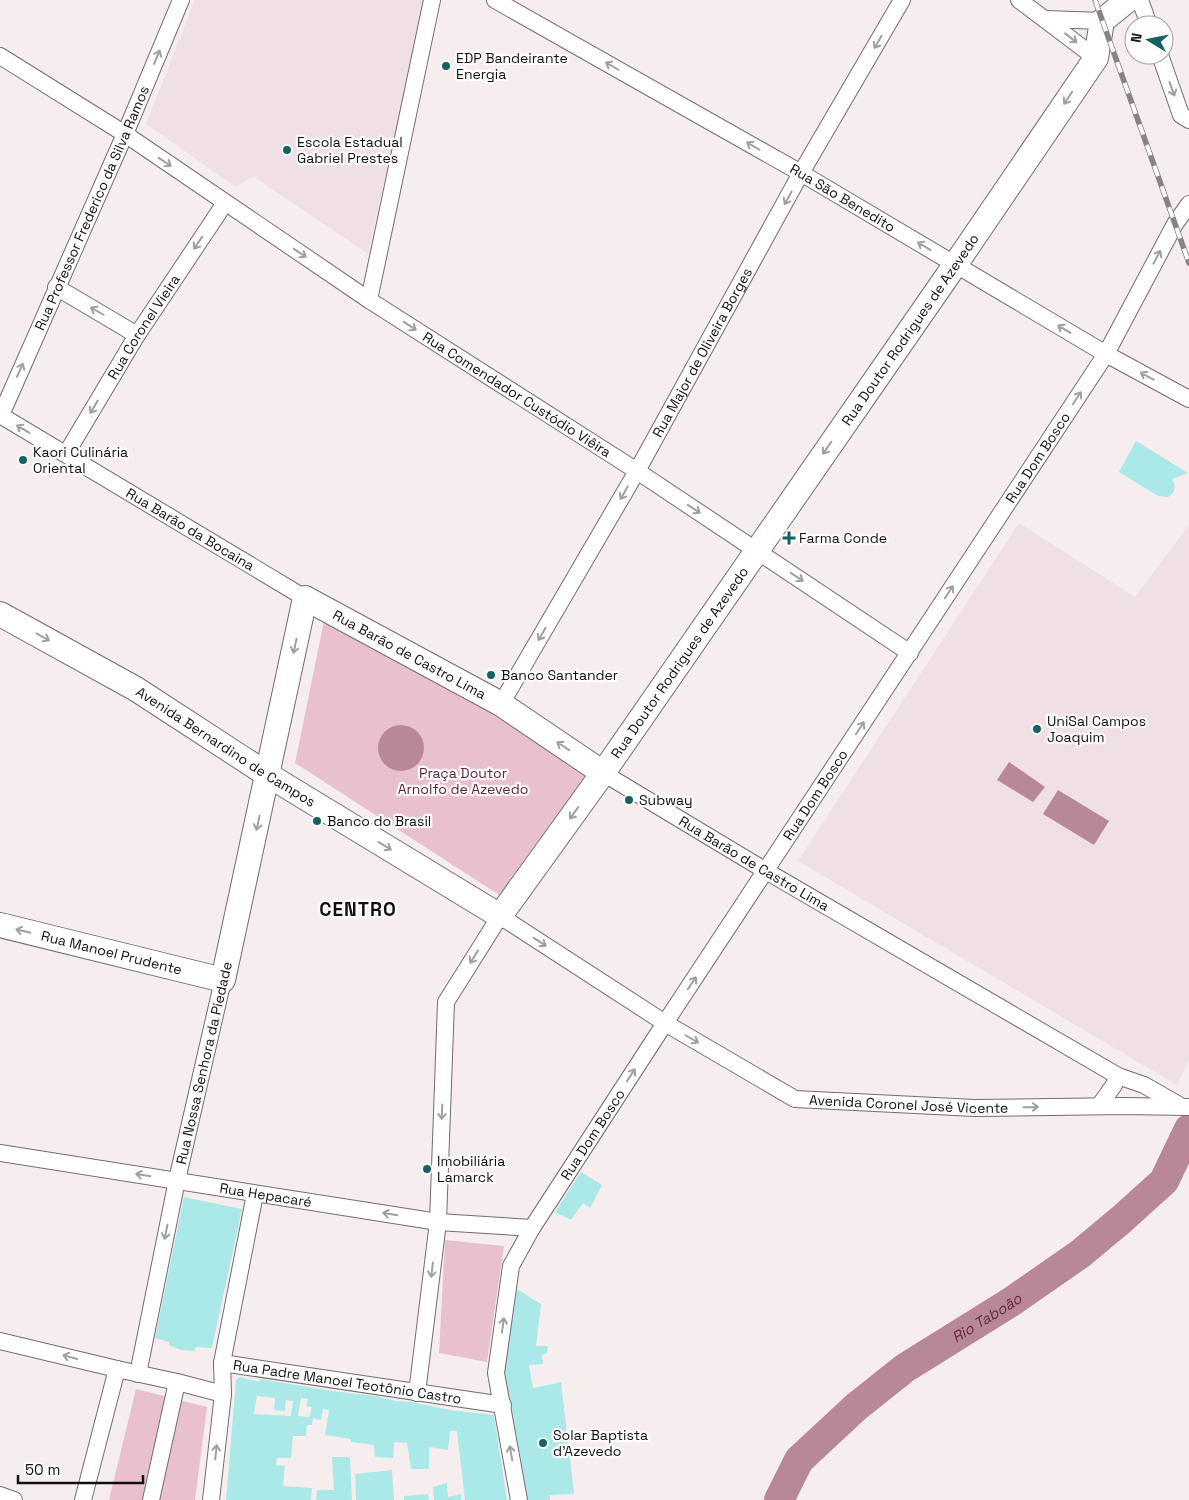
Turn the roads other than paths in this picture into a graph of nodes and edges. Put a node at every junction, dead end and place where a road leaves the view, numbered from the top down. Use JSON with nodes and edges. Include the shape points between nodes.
{"nodes":[{"id":1,"x":181,"y":0,"type":"edge"},
{"id":2,"x":432,"y":0,"type":"edge"},
{"id":3,"x":495,"y":0,"type":"edge"},
{"id":4,"x":902,"y":0,"type":"edge"},
{"id":5,"x":1128,"y":0,"type":"edge"},
{"id":6,"x":1140,"y":0,"type":"edge"},
{"id":7,"x":1025,"y":3,"type":"edge"},
{"id":8,"x":1145,"y":15,"type":"edge"},
{"id":9,"x":1046,"y":19,"type":"junction"},
{"id":10,"x":1102,"y":21,"type":"junction"},
{"id":11,"x":0,"y":56,"type":"edge"},
{"id":12,"x":1096,"y":58,"type":"junction"},
{"id":13,"x":1164,"y":65,"type":"edge"},
{"id":14,"x":1189,"y":120,"type":"edge"},
{"id":15,"x":125,"y":134,"type":"junction"},
{"id":16,"x":801,"y":173,"type":"junction"},
{"id":17,"x":225,"y":203,"type":"junction"},
{"id":18,"x":1189,"y":204,"type":"edge"},
{"id":19,"x":955,"y":265,"type":"junction"},
{"id":20,"x":56,"y":287,"type":"junction"},
{"id":21,"x":369,"y":300,"type":"junction"},
{"id":22,"x":137,"y":335,"type":"junction"},
{"id":23,"x":1106,"y":354,"type":"junction"},
{"id":24,"x":1189,"y":399,"type":"edge"},
{"id":25,"x":0,"y":415,"type":"edge"},
{"id":26,"x":66,"y":454,"type":"junction"},
{"id":27,"x":637,"y":472,"type":"junction"},
{"id":28,"x":756,"y":550,"type":"junction"},
{"id":29,"x":305,"y":598,"type":"junction"},
{"id":30,"x":0,"y":614,"type":"edge"},
{"id":31,"x":910,"y":653,"type":"junction"},
{"id":32,"x":501,"y":704,"type":"junction"},
{"id":33,"x":603,"y":773,"type":"junction"},
{"id":34,"x":268,"y":775,"type":"junction"},
{"id":35,"x":766,"y":871,"type":"junction"},
{"id":36,"x":500,"y":916,"type":"junction"},
{"id":37,"x":0,"y":925,"type":"edge"},
{"id":38,"x":223,"y":980,"type":"junction"},
{"id":39,"x":665,"y":1023,"type":"junction"},
{"id":40,"x":1118,"y":1076,"type":"junction"},
{"id":41,"x":1144,"y":1085,"type":"junction"},
{"id":42,"x":1099,"y":1106,"type":"junction"},
{"id":43,"x":1124,"y":1106,"type":"junction"},
{"id":44,"x":1186,"y":1107,"type":"edge"},
{"id":45,"x":0,"y":1153,"type":"edge"},
{"id":46,"x":177,"y":1180,"type":"junction"},
{"id":47,"x":255,"y":1194,"type":"junction"},
{"id":48,"x":438,"y":1222,"type":"junction"},
{"id":49,"x":532,"y":1228,"type":"junction"},
{"id":50,"x":0,"y":1341,"type":"edge"},
{"id":51,"x":222,"y":1363,"type":"junction"},
{"id":52,"x":117,"y":1369,"type":"junction"},
{"id":53,"x":138,"y":1374,"type":"junction"},
{"id":54,"x":177,"y":1382,"type":"junction"},
{"id":55,"x":417,"y":1393,"type":"junction"},
{"id":56,"x":222,"y":1394,"type":"junction"},
{"id":57,"x":503,"y":1405,"type":"junction"},
{"id":58,"x":0,"y":1495,"type":"edge"},
{"id":59,"x":14,"y":1500,"type":"edge"},
{"id":60,"x":83,"y":1500,"type":"edge"},
{"id":61,"x":151,"y":1500,"type":"edge"},
{"id":62,"x":211,"y":1500,"type":"edge"},
{"id":63,"x":519,"y":1500,"type":"edge"}],
"edges":[{"from":15,"to":1,"type":"street","name":"Rua Professor Frederico da Silva Ramos","one_way":true},
{"from":2,"to":21,"type":"street"},
{"from":16,"to":3,"type":"street","name":"Rua São Benedito","one_way":true},
{"from":4,"to":16,"type":"street","name":"Rua Major de Oliveira Borges","one_way":true},
{"from":5,"to":10,"type":"street"},
{"from":6,"to":8,"type":"street"},
{"from":7,"to":9,"type":"street"},
{"from":9,"to":10,"type":"street"},
{"from":9,"to":12,"type":"street","one_way":true},
{"from":10,"to":12,"type":"street","name":"Rua Doutor Rodrigues de Azevedo"},
{"from":11,"to":15,"type":"street","name":"Rua Comendador Custódio Viêira"},
{"from":12,"to":19,"type":"street","name":"Rua Doutor Rodrigues de Azevedo","one_way":true},
{"from":13,"to":14,"type":"street","one_way":true,"via":[[1181,115]]},
{"from":15,"to":17,"type":"street","name":"Rua Comendador Custódio Viêira","one_way":true},
{"from":15,"to":20,"type":"street","name":"Rua Professor Frederico da Silva Ramos"},
{"from":19,"to":16,"type":"street","name":"Rua São Benedito","one_way":true},
{"from":16,"to":27,"type":"street","name":"Rua Major de Oliveira Borges","one_way":true},
{"from":17,"to":21,"type":"street","name":"Rua Comendador Custódio Viêira","one_way":true},
{"from":17,"to":22,"type":"street","name":"Rua Coronel Vieira","one_way":true},
{"from":23,"to":18,"type":"street","name":"Rua Dom Bosco","one_way":true,"via":[[1175,224]]},
{"from":23,"to":19,"type":"street","name":"Rua São Benedito","one_way":true},
{"from":19,"to":28,"type":"street","name":"Rua Doutor Rodrigues de Azevedo","one_way":true},
{"from":22,"to":20,"type":"street","one_way":true},
{"from":25,"to":20,"type":"street","name":"Rua Professor Frederico da Silva Ramos","one_way":true},
{"from":21,"to":27,"type":"street","name":"Rua Comendador Custódio Viêira","one_way":true},
{"from":22,"to":26,"type":"street","name":"Rua Coronel Vieira","one_way":true},
{"from":24,"to":23,"type":"street","name":"Rua São Benedito","one_way":true},
{"from":31,"to":23,"type":"street","name":"Rua Dom Bosco","one_way":true},
{"from":26,"to":25,"type":"street","name":"Rua Barão da Bocaina","one_way":true},
{"from":26,"to":29,"type":"street","name":"Rua Barão da Bocaina"},
{"from":27,"to":28,"type":"street","name":"Rua Comendador Custódio Viêira","one_way":true},
{"from":27,"to":32,"type":"street","name":"Rua Major de Oliveira Borges","one_way":true},
{"from":28,"to":31,"type":"street","name":"Rua Comendador Custódio Viêira","one_way":true},
{"from":28,"to":33,"type":"street","name":"Rua Doutor Rodrigues de Azevedo"},
{"from":29,"to":32,"type":"street","name":"Rua Barão de Castro Lima"},
{"from":29,"to":34,"type":"street","name":"Rua Nossa Senhora da Piedade","one_way":true},
{"from":30,"to":34,"type":"street","name":"Avenida Bernardino de Campos","one_way":true,"via":[[136,689]]},
{"from":35,"to":31,"type":"street","name":"Rua Dom Bosco","one_way":true},
{"from":33,"to":32,"type":"street","name":"Rua Barão de Castro Lima","one_way":true},
{"from":33,"to":35,"type":"street","name":"Rua Barão de Castro Lima"},
{"from":33,"to":36,"type":"street","name":"Rua Doutor Rodrigues de Azevedo","one_way":true},
{"from":34,"to":36,"type":"street","name":"Avenida Bernardino de Campos","one_way":true},
{"from":34,"to":38,"type":"street","name":"Rua Nossa Senhora da Piedade","one_way":true},
{"from":39,"to":35,"type":"street","name":"Rua Dom Bosco","one_way":true},
{"from":35,"to":40,"type":"street","name":"Rua Barão de Castro Lima"},
{"from":36,"to":39,"type":"street","name":"Avenida Coronel José Vicente","one_way":true},
{"from":36,"to":48,"type":"street","name":"Rua Doutor Rodrigues de Azevedo","one_way":true,"via":[[446,1002]]},
{"from":38,"to":37,"type":"street","name":"Rua Manoel Prudente","one_way":true},
{"from":38,"to":46,"type":"street","name":"Rua Nossa Senhora da Piedade"},
{"from":39,"to":42,"type":"street","name":"Avenida Coronel José Vicente","one_way":true,"via":[[795,1100],[975,1108]]},
{"from":49,"to":39,"type":"street","name":"Rua Dom Bosco","one_way":true},
{"from":40,"to":41,"type":"street","name":"Rua Barão de Castro Lima"},
{"from":40,"to":42,"type":"street"},
{"from":41,"to":43,"type":"street","via":[[1139,1094]]},
{"from":41,"to":44,"type":"street","name":"Rua Barão de Castro Lima"},
{"from":42,"to":43,"type":"street","name":"Avenida Coronel José Vicente"},
{"from":43,"to":44,"type":"street","name":"Avenida Coronel José Vicente"},
{"from":46,"to":45,"type":"street","name":"Rua Hepacaré","one_way":true},
{"from":46,"to":47,"type":"street","name":"Rua Hepacaré"},
{"from":46,"to":53,"type":"street","name":"Rua Nossa Senhora da Piedade","one_way":true},
{"from":48,"to":47,"type":"street","name":"Rua Hepacaré","one_way":true},
{"from":47,"to":51,"type":"street"},
{"from":48,"to":49,"type":"street","name":"Rua Hepacaré"},
{"from":48,"to":55,"type":"street","name":"Rua Doutor Rodrigues de Azevedo","one_way":true},
{"from":57,"to":49,"type":"street","name":"Rua Dom Bosco","one_way":true,"via":[[496,1373],[510,1266]]},
{"from":52,"to":50,"type":"street","one_way":true},
{"from":51,"to":55,"type":"street","name":"Rua Padre Manoel Teotônio Castro"},
{"from":51,"to":56,"type":"street","name":"Rua Padre Manoel Teotônio Castro"},
{"from":52,"to":53,"type":"street"},
{"from":52,"to":60,"type":"street"},
{"from":53,"to":54,"type":"street"},
{"from":54,"to":56,"type":"street"},
{"from":54,"to":61,"type":"street"},
{"from":55,"to":57,"type":"street","name":"Rua Padre Manoel Teotônio Castro"},
{"from":62,"to":56,"type":"street","name":"Rua Padre Manoel Teotônio Castro","one_way":true},
{"from":63,"to":57,"type":"street","name":"Rua Dom Bosco","one_way":true},
{"from":58,"to":59,"type":"street"}]}
